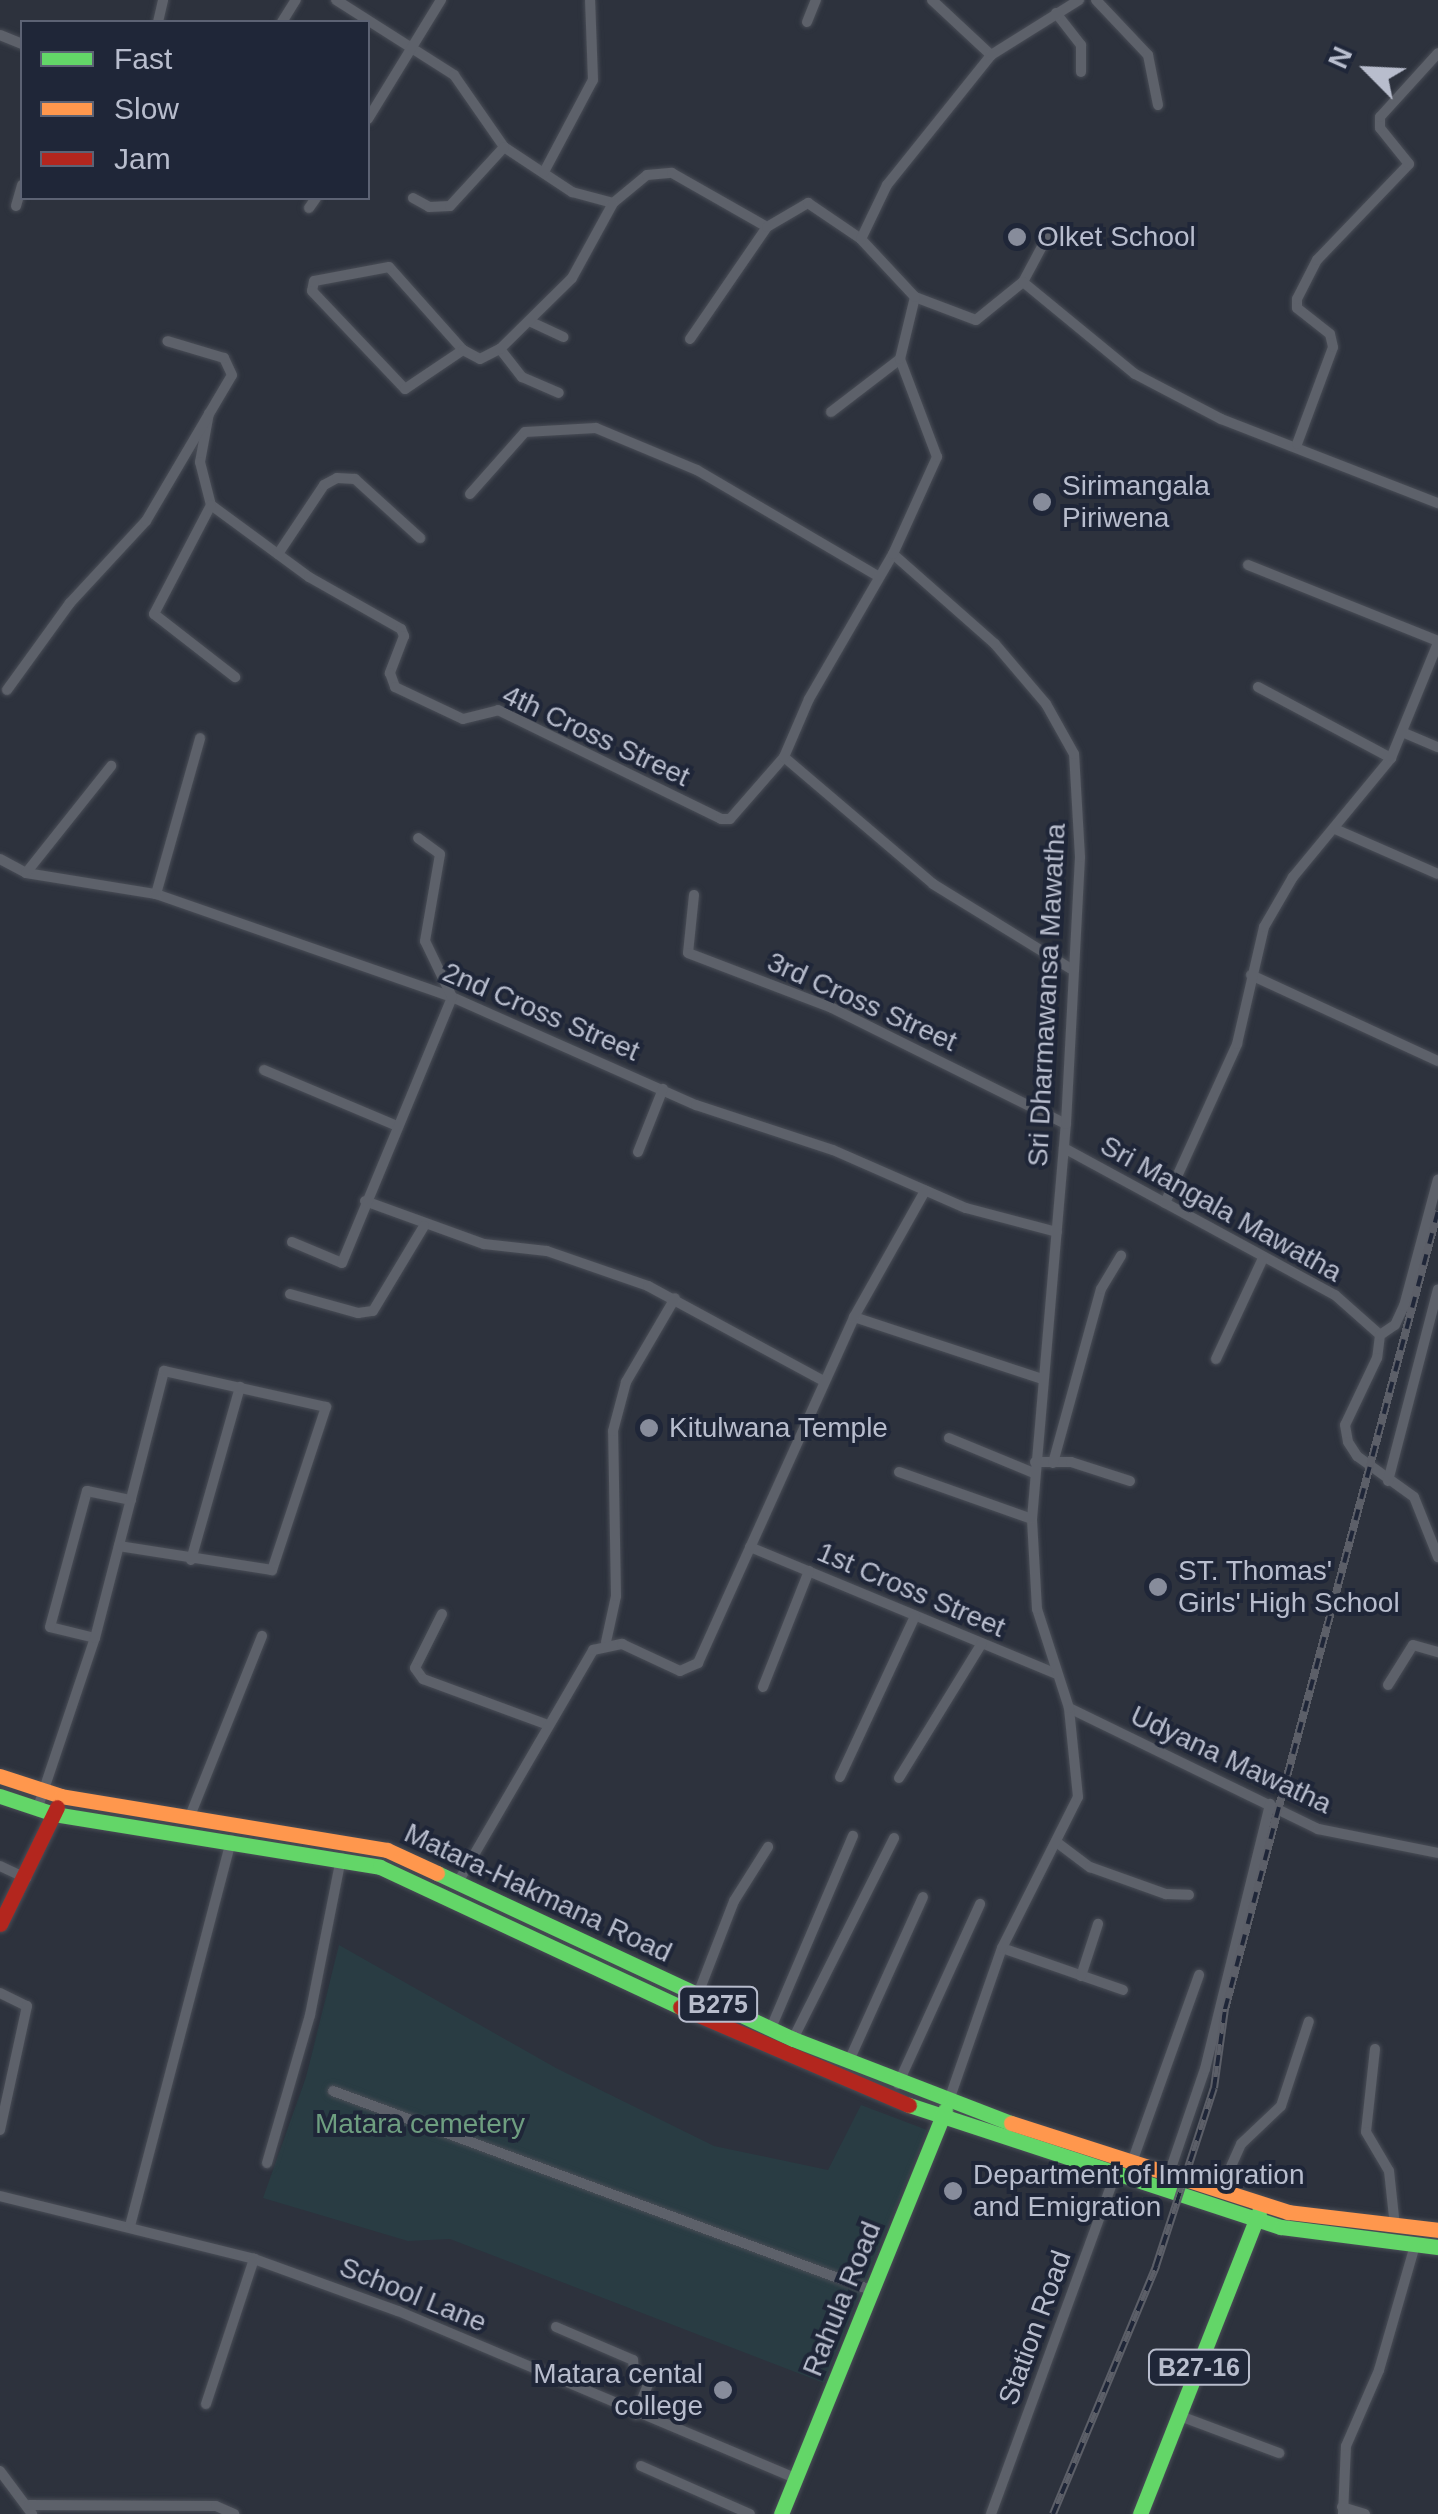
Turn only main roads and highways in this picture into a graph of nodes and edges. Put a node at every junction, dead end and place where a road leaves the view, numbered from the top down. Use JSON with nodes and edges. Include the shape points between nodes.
{"nodes":[{"id":1,"x":0,"y":1776,"type":"edge"},
{"id":2,"x":0,"y":1796,"type":"edge"},
{"id":3,"x":61,"y":1796,"type":"junction"},
{"id":4,"x":54,"y":1814,"type":"junction"},
{"id":5,"x":0,"y":1924,"type":"edge"},
{"id":6,"x":948,"y":2102,"type":"junction"},
{"id":7,"x":942,"y":2119,"type":"junction"},
{"id":8,"x":1125,"y":2166,"type":"junction"},
{"id":9,"x":1259,"y":2212,"type":"junction"},
{"id":10,"x":1438,"y":2230,"type":"edge"},
{"id":11,"x":1438,"y":2247,"type":"edge"},
{"id":12,"x":781,"y":2514,"type":"edge"},
{"id":13,"x":1140,"y":2514,"type":"edge"}],
"edges":[{"from":1,"to":3,"type":"main road","name":"Matara-Hakmana Road","number":"B275"},
{"from":2,"to":4,"type":"main road","name":"Matara-Hakmana Road","number":"B275"},
{"from":3,"to":4,"type":"main road"},
{"from":3,"to":6,"type":"main road","name":"Matara-Hakmana Road","number":"B275","via":[[386,1850],[794,2039]]},
{"from":4,"to":5,"type":"main road"},
{"from":4,"to":7,"type":"main road","name":"Matara-Hakmana Road","number":"B275","via":[[342,1856]]},
{"from":6,"to":7,"type":"main road","name":"Rahula Road"},
{"from":6,"to":8,"type":"main road","name":"Matara-Hakmana Road","number":"B275"},
{"from":7,"to":8,"type":"main road","name":"Matara-Hakmana Road","number":"B275"},
{"from":7,"to":12,"type":"main road","name":"Rahula Road"},
{"from":8,"to":9,"type":"main road","name":"Matara-Hakmana Road","number":"B275"},
{"from":8,"to":9,"type":"main road","name":"Matara-Hakmana Road","number":"B275","via":[[1220,2191]]},
{"from":9,"to":10,"type":"main road","name":"Matara-Hakmana Road","number":"B275"},
{"from":9,"to":11,"type":"main road","name":"Matara-Hakmana Road","number":"B275","via":[[1312,2234]]},
{"from":9,"to":13,"type":"main road","number":"B27-16"}]}
